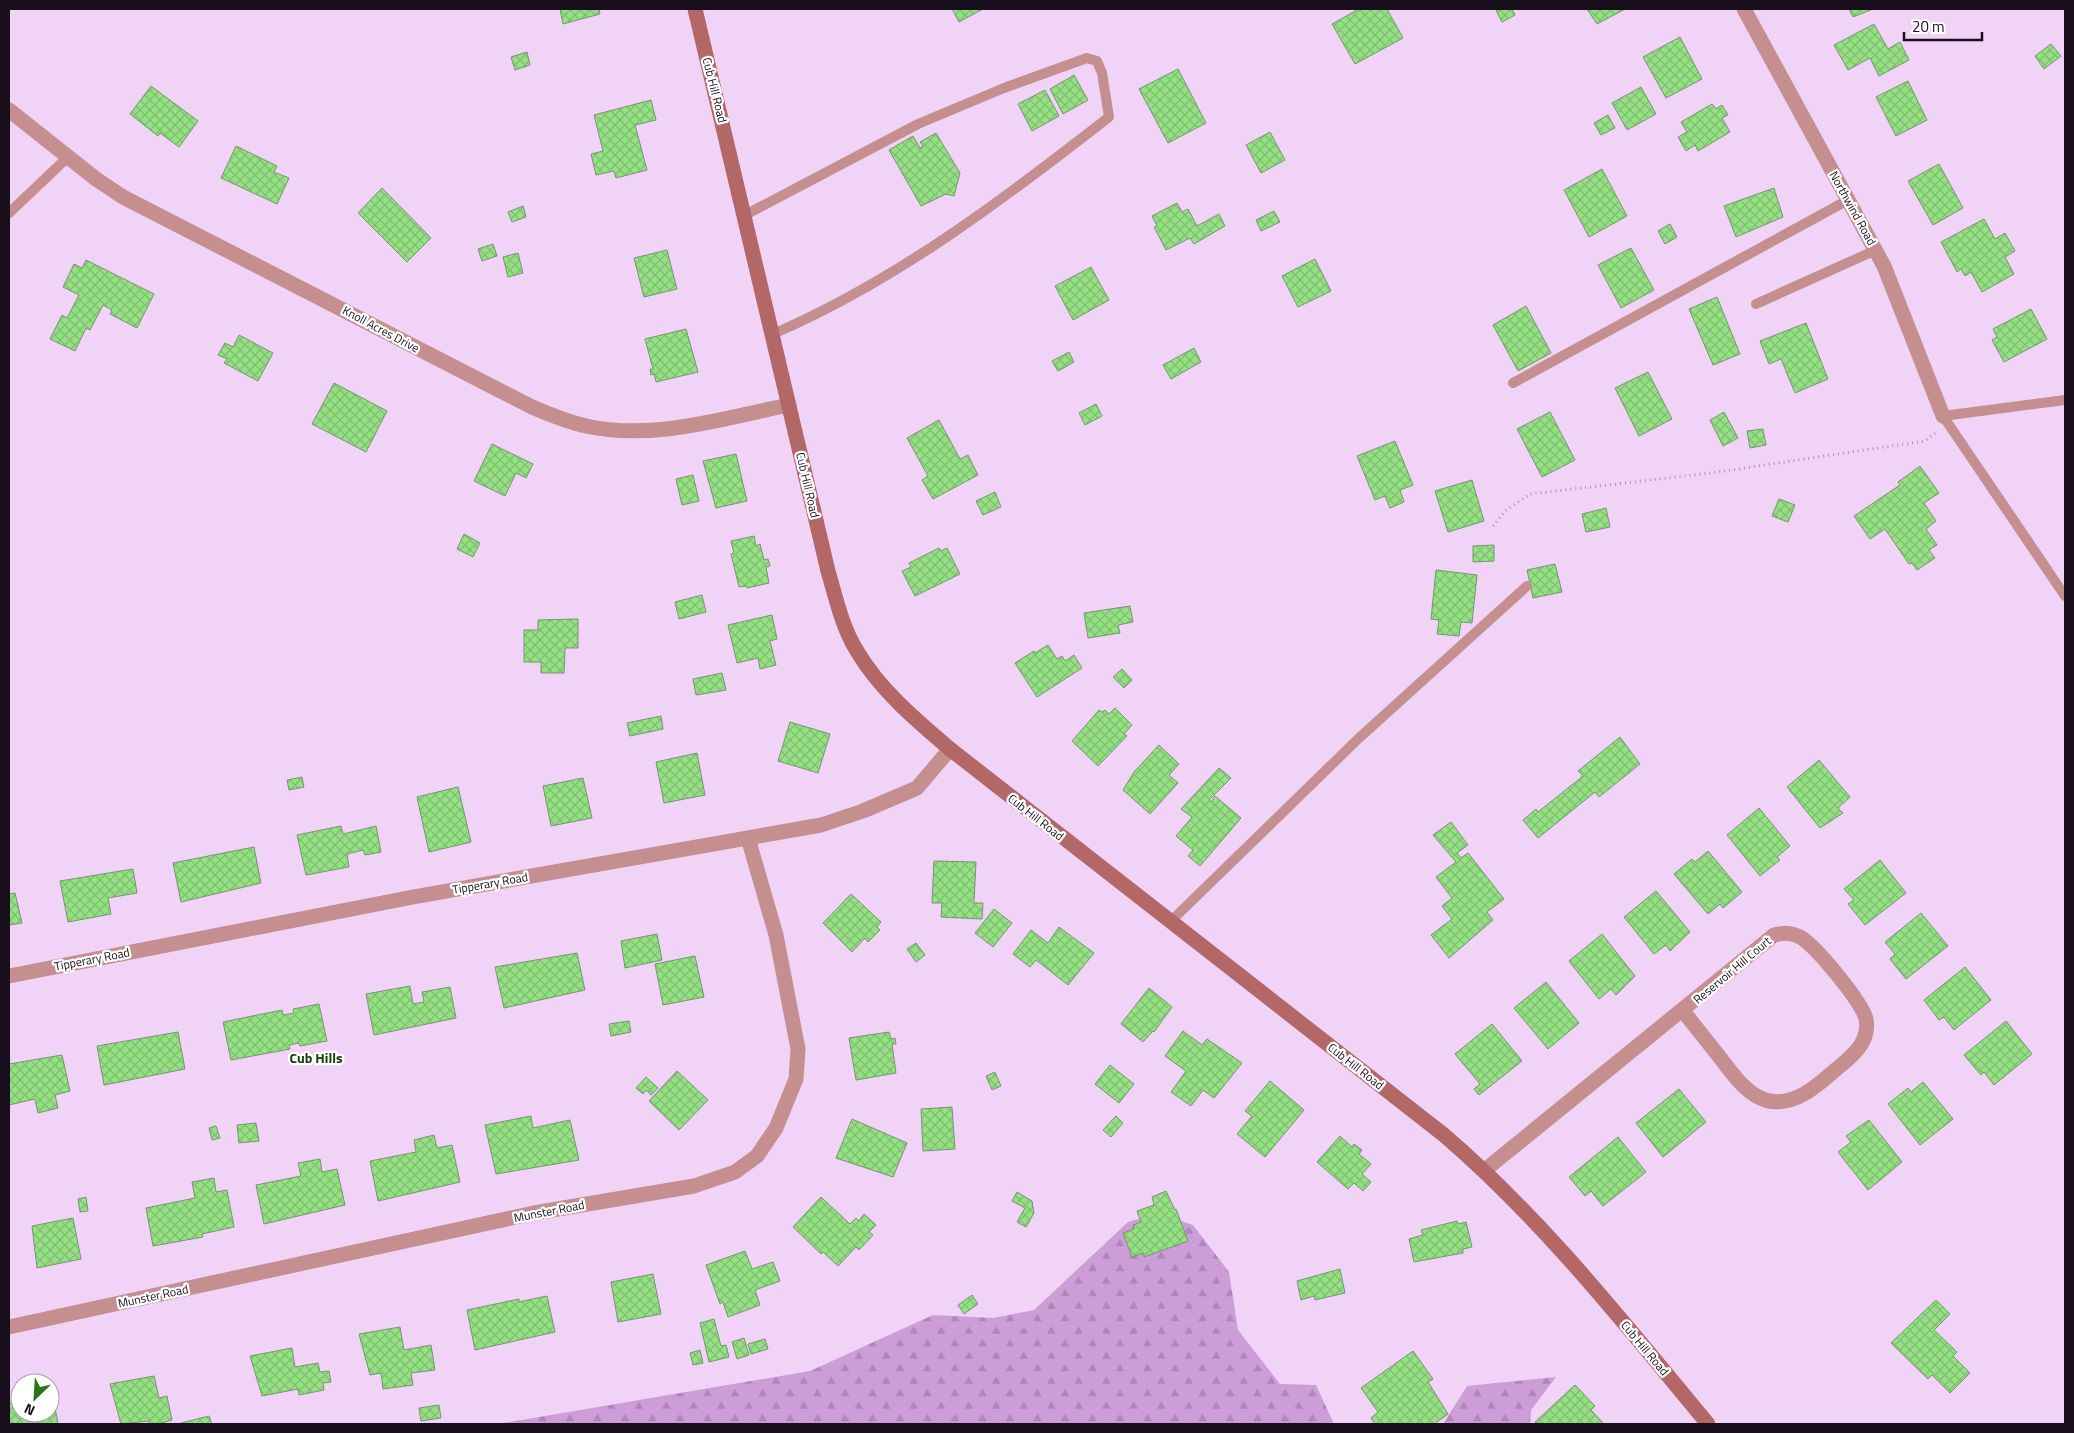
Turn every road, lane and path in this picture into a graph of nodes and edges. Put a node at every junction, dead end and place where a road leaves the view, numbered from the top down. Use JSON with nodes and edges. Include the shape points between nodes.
{"nodes":[{"id":1,"x":695,"y":9,"type":"edge"},
{"id":2,"x":1744,"y":9,"type":"edge"},
{"id":3,"x":9,"y":110,"type":"edge"},
{"id":4,"x":68,"y":157,"type":"junction"},
{"id":5,"x":1848,"y":200,"type":"junction"},
{"id":6,"x":9,"y":213,"type":"edge"},
{"id":7,"x":745,"y":215,"type":"junction"},
{"id":8,"x":1876,"y":250,"type":"junction"},
{"id":9,"x":1756,"y":304,"type":"dead end"},
{"id":10,"x":773,"y":334,"type":"junction"},
{"id":11,"x":1513,"y":383,"type":"dead end"},
{"id":12,"x":2065,"y":400,"type":"edge"},
{"id":13,"x":789,"y":405,"type":"junction"},
{"id":14,"x":1943,"y":416,"type":"junction"},
{"id":15,"x":1493,"y":526,"type":"dead end"},
{"id":16,"x":1527,"y":586,"type":"dead end"},
{"id":17,"x":2065,"y":596,"type":"edge"},
{"id":18,"x":950,"y":749,"type":"junction"},
{"id":19,"x":748,"y":838,"type":"junction"},
{"id":20,"x":1170,"y":922,"type":"junction"},
{"id":21,"x":9,"y":976,"type":"edge"},
{"id":22,"x":1683,"y":1010,"type":"junction"},
{"id":23,"x":1485,"y":1170,"type":"junction"},
{"id":24,"x":9,"y":1327,"type":"edge"},
{"id":25,"x":1708,"y":1424,"type":"edge"}],
"edges":[{"from":1,"to":7,"type":"street","name":"Cub Hill Road"},
{"from":2,"to":5,"type":"street","name":"Northwind Road"},
{"from":3,"to":4,"type":"street","name":"Knoll Acres Drive"},
{"from":4,"to":6,"type":"lane"},
{"from":4,"to":13,"type":"street","name":"Knoll Acres Drive","via":[[123,197],[156,215],[493,388],[532,407],[585,426],[647,431]]},
{"from":5,"to":8,"type":"street","name":"Northwind Road"},
{"from":5,"to":11,"type":"lane"},
{"from":7,"to":10,"type":"street","name":"Cub Hill Road"},
{"from":7,"to":10,"type":"lane","via":[[918,124],[1087,58],[1097,61],[1109,117],[944,239],[873,284]]},
{"from":8,"to":9,"type":"lane"},
{"from":8,"to":14,"type":"street","name":"Northwind Road"},
{"from":10,"to":13,"type":"street","name":"Cub Hill Road"},
{"from":12,"to":14,"type":"lane"},
{"from":13,"to":18,"type":"street","name":"Cub Hill Road","via":[[828,571],[856,650],[896,701]]},
{"from":14,"to":15,"type":"path","via":[[1941,428],[1925,441],[1711,473],[1530,494],[1505,511]]},
{"from":14,"to":17,"type":"lane"},
{"from":16,"to":20,"type":"lane","via":[[1358,739]]},
{"from":18,"to":19,"type":"street","name":"Tipperary Road","via":[[917,788],[821,826]]},
{"from":18,"to":20,"type":"street","name":"Cub Hill Road"},
{"from":19,"to":21,"type":"street","name":"Tipperary Road","via":[[413,897]]},
{"from":19,"to":24,"type":"street","name":"Munster Road","via":[[776,934],[798,1049],[796,1078],[776,1128],[757,1156],[734,1172],[694,1186],[534,1213]]},
{"from":20,"to":23,"type":"street","name":"Cub Hill Road","via":[[1444,1134]]},
{"from":22,"to":22,"type":"street","name":"Reservoir Hill Court","via":[[1743,1088],[1760,1098],[1774,1101],[1805,1093],[1858,1052],[1865,1034],[1866,1019],[1858,1001],[1814,948],[1800,937],[1787,933],[1774,935]]},
{"from":22,"to":23,"type":"street","name":"Reservoir Hill Court"},
{"from":23,"to":25,"type":"street","name":"Cub Hill Road","via":[[1591,1283]]}]}
